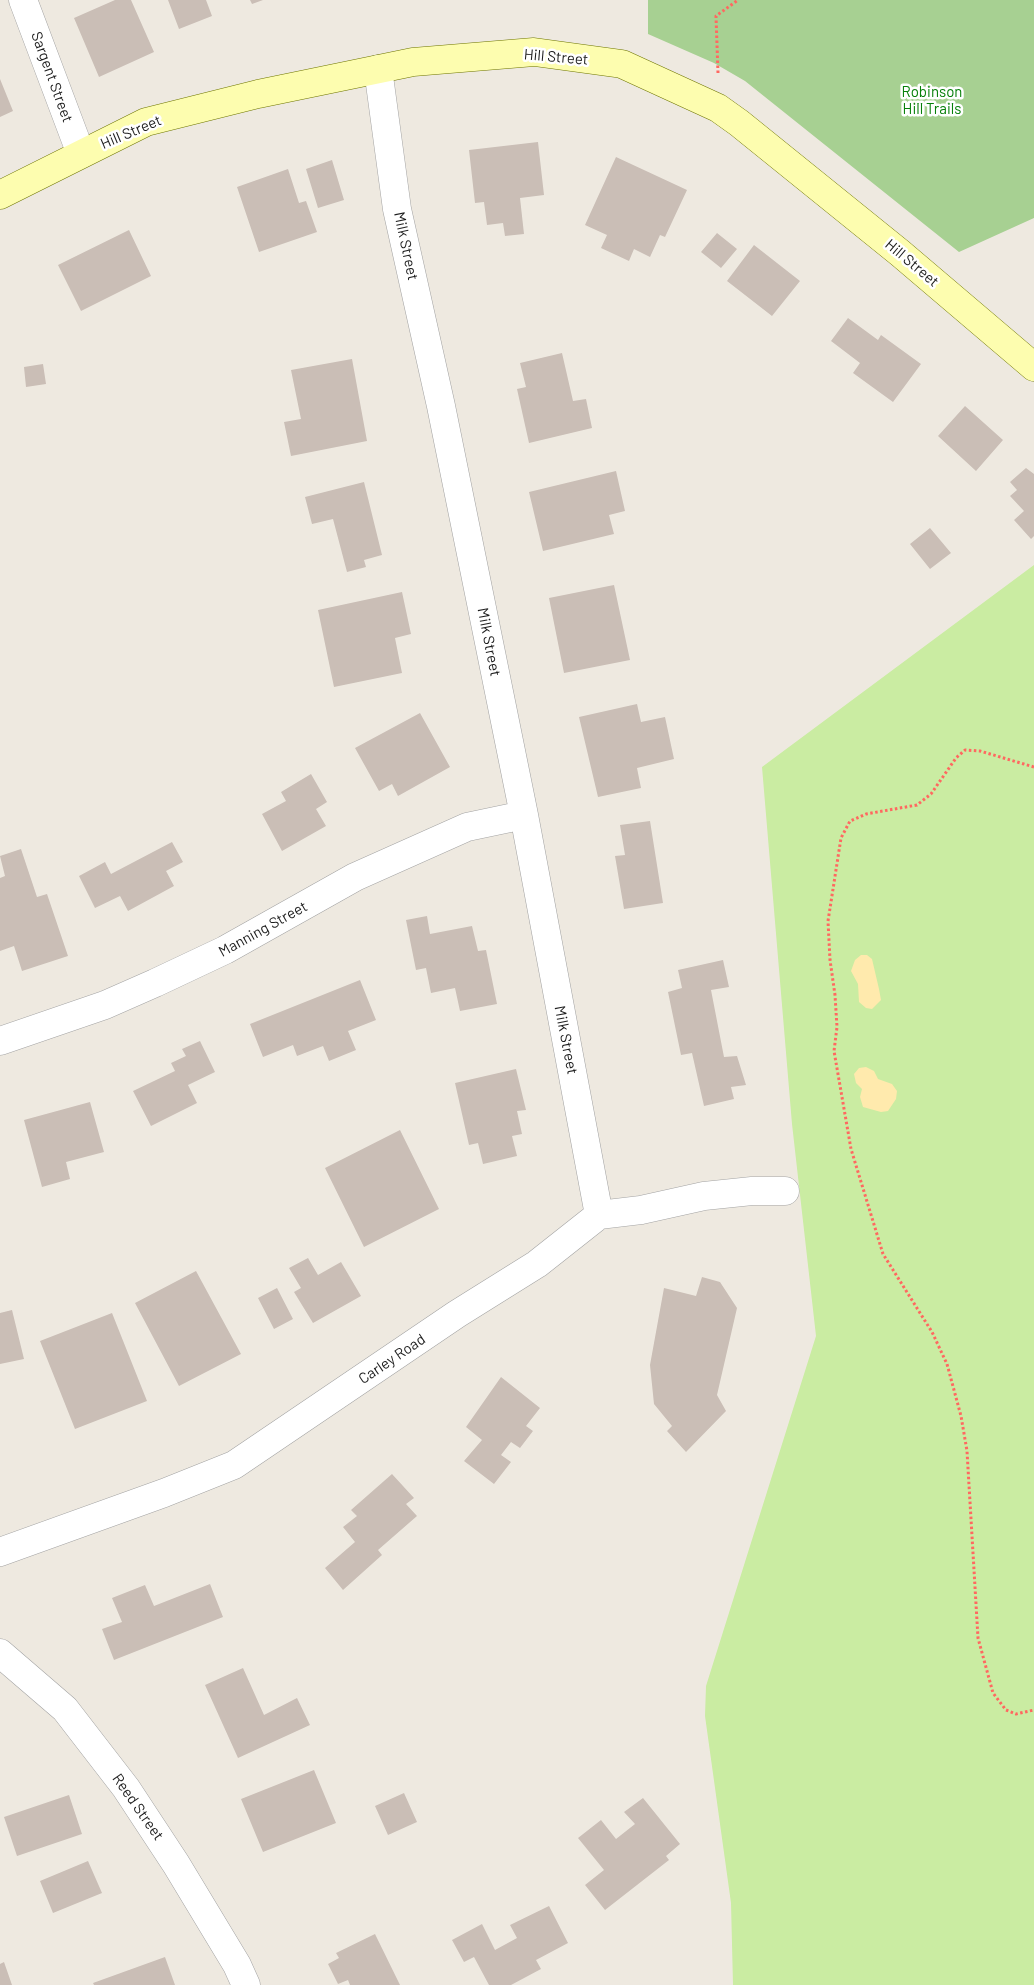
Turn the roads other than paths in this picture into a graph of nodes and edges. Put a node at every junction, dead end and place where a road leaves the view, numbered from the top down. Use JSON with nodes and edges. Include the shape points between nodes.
{"nodes":[{"id":1,"x":23,"y":0,"type":"edge"},
{"id":2,"x":378,"y":69,"type":"junction"},
{"id":3,"x":80,"y":154,"type":"junction"},
{"id":4,"x":0,"y":195,"type":"edge"},
{"id":5,"x":1034,"y":367,"type":"edge"},
{"id":6,"x":524,"y":815,"type":"junction"},
{"id":7,"x":0,"y":1041,"type":"edge"},
{"id":8,"x":785,"y":1191,"type":"dead end"},
{"id":9,"x":599,"y":1216,"type":"junction"},
{"id":10,"x":0,"y":1552,"type":"edge"},
{"id":11,"x":0,"y":1653,"type":"edge"},
{"id":12,"x":246,"y":1985,"type":"edge"}],
"edges":[{"from":1,"to":3,"type":"street","name":"Sargent Street"},
{"from":2,"to":3,"type":"street","name":"Hill Street","via":[[146,122]]},
{"from":2,"to":5,"type":"street","name":"Hill Street","via":[[412,62],[534,52],[622,64],[718,108],[879,235]]},
{"from":2,"to":6,"type":"street","name":"Milk Street","via":[[397,209],[441,406]]},
{"from":3,"to":4,"type":"street","name":"Hill Street"},
{"from":6,"to":7,"type":"street","name":"Manning Street","via":[[467,826],[355,877],[224,950],[142,988],[105,1005]]},
{"from":6,"to":9,"type":"street","name":"Milk Street"},
{"from":8,"to":9,"type":"street","name":"Carley Road","via":[[714,1195]]},
{"from":9,"to":10,"type":"street","name":"Carley Road","via":[[537,1264],[457,1314],[234,1465]]},
{"from":11,"to":12,"type":"street","name":"Reed Street","via":[[65,1709],[126,1788],[176,1864]]}]}
